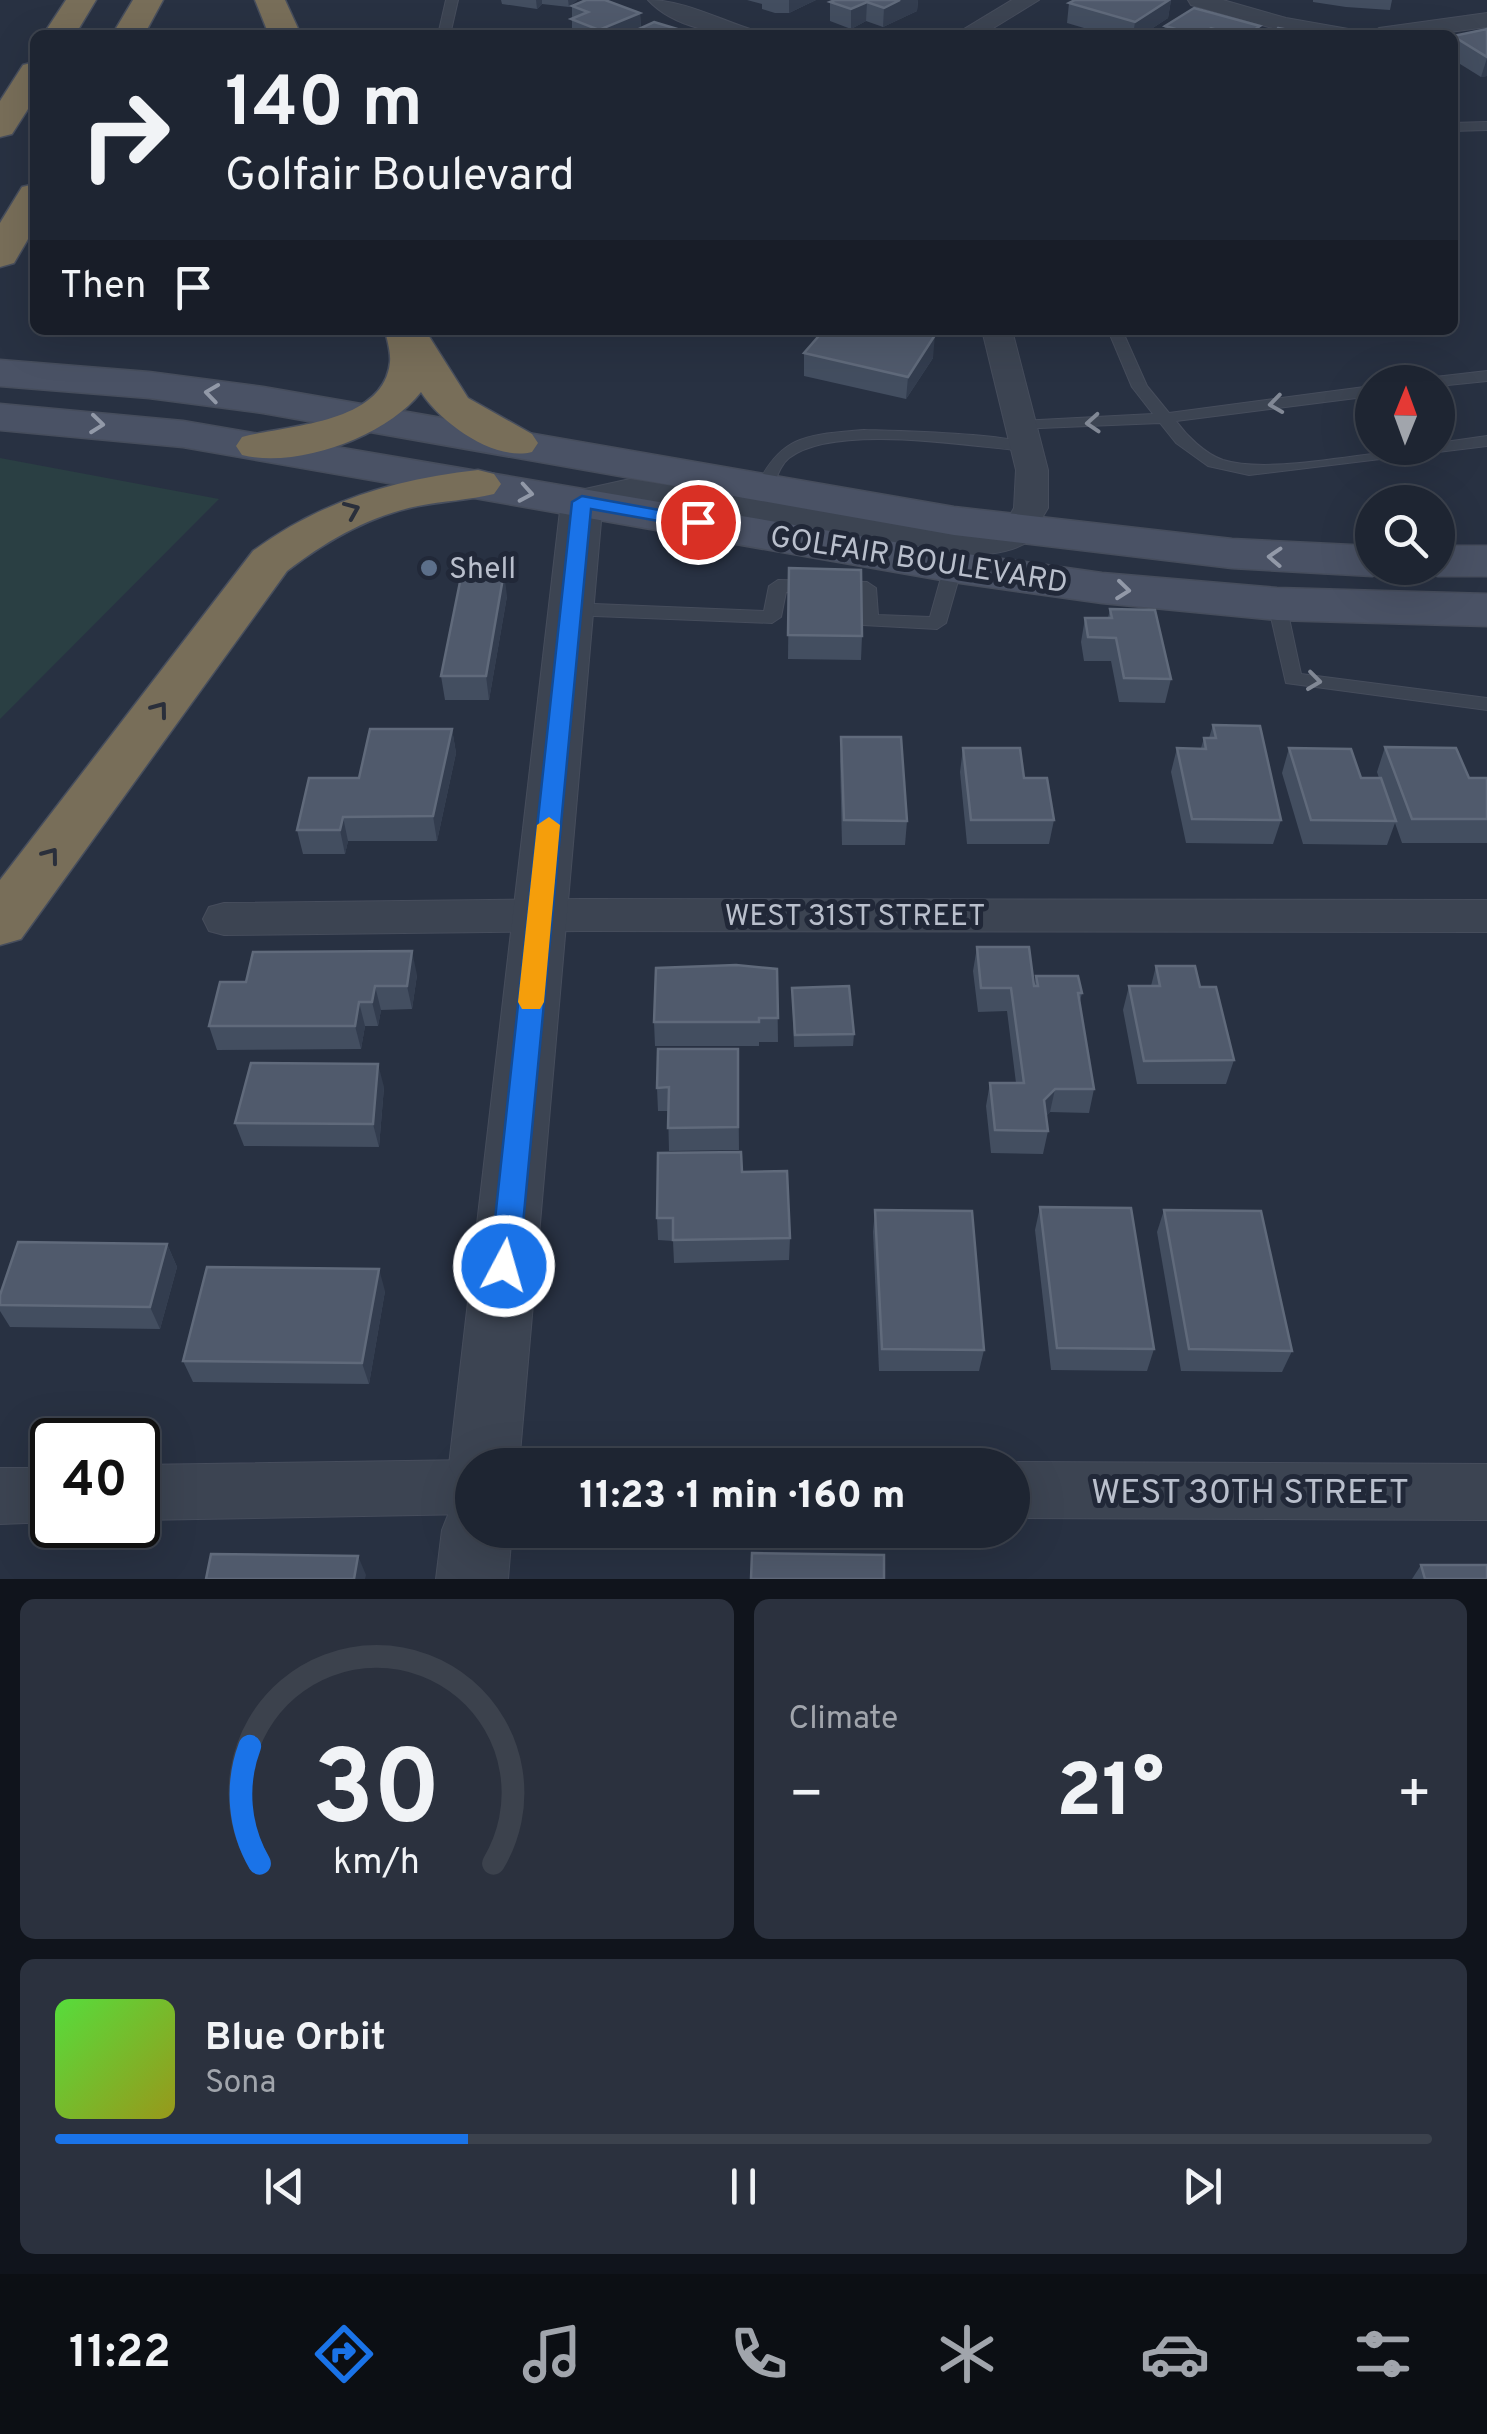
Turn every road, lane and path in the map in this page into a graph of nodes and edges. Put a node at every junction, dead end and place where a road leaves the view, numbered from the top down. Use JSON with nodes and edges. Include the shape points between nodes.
{"nodes":[{"id":1,"x":82,"y":0,"type":"edge"},
{"id":2,"x":148,"y":0,"type":"edge"},
{"id":3,"x":270,"y":0,"type":"edge"},
{"id":4,"x":452,"y":0,"type":"edge"},
{"id":5,"x":660,"y":0,"type":"edge"},
{"id":6,"x":1028,"y":0,"type":"edge"},
{"id":7,"x":1199,"y":0,"type":"edge"},
{"id":8,"x":1487,"y":20,"type":"edge"},
{"id":9,"x":62,"y":30,"type":"edge"},
{"id":10,"x":131,"y":30,"type":"edge"},
{"id":11,"x":283,"y":30,"type":"edge"},
{"id":12,"x":445,"y":30,"type":"edge"},
{"id":13,"x":730,"y":30,"type":"edge"},
{"id":14,"x":974,"y":30,"type":"edge"},
{"id":15,"x":1317,"y":30,"type":"edge"},
{"id":16,"x":1415,"y":30,"type":"edge"},
{"id":17,"x":30,"y":80,"type":"edge"},
{"id":18,"x":1487,"y":126,"type":"edge"},
{"id":19,"x":0,"y":127,"type":"edge"},
{"id":20,"x":1458,"y":128,"type":"edge"},
{"id":21,"x":30,"y":204,"type":"edge"},
{"id":22,"x":0,"y":255,"type":"edge"},
{"id":23,"x":407,"y":335,"type":"edge"},
{"id":24,"x":999,"y":335,"type":"edge"},
{"id":25,"x":1117,"y":335,"type":"edge"},
{"id":26,"x":0,"y":373,"type":"edge"},
{"id":27,"x":1487,"y":376,"type":"edge"},
{"id":28,"x":1455,"y":380,"type":"edge"},
{"id":29,"x":1355,"y":393,"type":"edge"},
{"id":30,"x":0,"y":417,"type":"edge"},
{"id":31,"x":1166,"y":418,"type":"junction"},
{"id":32,"x":338,"y":429,"type":"junction"},
{"id":33,"x":1023,"y":436,"type":"junction"},
{"id":34,"x":1487,"y":441,"type":"edge"},
{"id":35,"x":516,"y":443,"type":"junction"},
{"id":36,"x":478,"y":484,"type":"junction"},
{"id":37,"x":764,"y":488,"type":"junction"},
{"id":38,"x":582,"y":502,"type":"junction"},
{"id":39,"x":1018,"y":530,"type":"junction"},
{"id":40,"x":1355,"y":559,"type":"edge"},
{"id":41,"x":270,"y":561,"type":"junction"},
{"id":42,"x":1455,"y":561,"type":"edge"},
{"id":43,"x":1487,"y":561,"type":"edge"},
{"id":44,"x":952,"y":566,"type":"junction"},
{"id":45,"x":1277,"y":604,"type":"junction"},
{"id":46,"x":570,"y":609,"type":"junction"},
{"id":47,"x":1487,"y":610,"type":"edge"},
{"id":48,"x":1487,"y":704,"type":"edge"},
{"id":49,"x":540,"y":915,"type":"junction"},
{"id":50,"x":1487,"y":916,"type":"edge"},
{"id":51,"x":224,"y":919,"type":"dead end"},
{"id":52,"x":0,"y":924,"type":"edge"},
{"id":53,"x":486,"y":1448,"type":"edge"},
{"id":54,"x":455,"y":1487,"type":"edge"},
{"id":55,"x":1030,"y":1490,"type":"edge"},
{"id":56,"x":1487,"y":1492,"type":"edge"},
{"id":57,"x":160,"y":1493,"type":"edge"},
{"id":58,"x":30,"y":1495,"type":"edge"},
{"id":59,"x":0,"y":1496,"type":"edge"},
{"id":60,"x":475,"y":1548,"type":"edge"},
{"id":61,"x":472,"y":1579,"type":"edge"}],
"edges":[{"from":1,"to":9,"type":"highway"},
{"from":2,"to":10,"type":"highway"},
{"from":3,"to":11,"type":"highway"},
{"from":4,"to":12,"type":"lane"},
{"from":5,"to":13,"type":"street"},
{"from":6,"to":14,"type":"street"},
{"from":7,"to":15,"type":"street"},
{"from":8,"to":16,"type":"street"},
{"from":17,"to":19,"type":"highway"},
{"from":18,"to":20,"type":"lane"},
{"from":21,"to":22,"type":"highway"},
{"from":23,"to":32,"type":"highway","via":[[409,364],[401,389]]},
{"from":23,"to":35,"type":"highway","via":[[452,407]]},
{"from":24,"to":33,"type":"street"},
{"from":25,"to":31,"type":"lane","via":[[1128,366]]},
{"from":32,"to":26,"type":"main road","name":"GOLFAIR BOULEVARD","one_way":true,"via":[[149,385]]},
{"from":27,"to":28,"type":"lane"},
{"from":29,"to":31,"type":"lane","one_way":true},
{"from":30,"to":32,"type":"main road","name":"GOLFAIR BOULEVARD","one_way":true,"via":[[258,446]]},
{"from":31,"to":33,"type":"lane","one_way":true},
{"from":31,"to":34,"type":"lane","via":[[1214,464],[1249,470]]},
{"from":32,"to":35,"type":"main road","name":"GOLFAIR BOULEVARD"},
{"from":32,"to":36,"type":"main road","name":"GOLFAIR BOULEVARD"},
{"from":32,"to":41,"type":"highway"},
{"from":33,"to":37,"type":"lane","via":[[805,442],[780,456]]},
{"from":33,"to":39,"type":"street","via":[[1032,470],[1031,508]]},
{"from":35,"to":37,"type":"main road","name":"GOLFAIR BOULEVARD"},
{"from":36,"to":38,"type":"main road","name":"GOLFAIR BOULEVARD","one_way":true},
{"from":41,"to":36,"type":"highway","one_way":true,"via":[[303,534],[370,502]]},
{"from":37,"to":39,"type":"main road","name":"GOLFAIR BOULEVARD"},
{"from":38,"to":39,"type":"street","via":[[630,491],[977,544]]},
{"from":38,"to":44,"type":"main road","name":"GOLFAIR BOULEVARD"},
{"from":38,"to":46,"type":"street"},
{"from":40,"to":39,"type":"main road","name":"GOLFAIR BOULEVARD","one_way":true,"via":[[1250,556]]},
{"from":52,"to":41,"type":"highway","one_way":true},
{"from":42,"to":43,"type":"main road"},
{"from":44,"to":45,"type":"main road","name":"GOLFAIR BOULEVARD","one_way":true},
{"from":44,"to":46,"type":"lane","via":[[937,624],[869,621],[867,588],[778,586],[772,617]]},
{"from":45,"to":47,"type":"main road","name":"GOLFAIR BOULEVARD"},
{"from":45,"to":48,"type":"lane","one_way":true,"via":[[1293,678]]},
{"from":46,"to":49,"type":"street"},
{"from":49,"to":50,"type":"street","name":"WEST 31ST STREET"},
{"from":49,"to":51,"type":"street","name":"WEST 31ST STREET"},
{"from":49,"to":53,"type":"street"},
{"from":54,"to":57,"type":"street"},
{"from":55,"to":56,"type":"street","name":"WEST 30TH STREET"},
{"from":58,"to":59,"type":"street"},
{"from":60,"to":61,"type":"street"}]}
